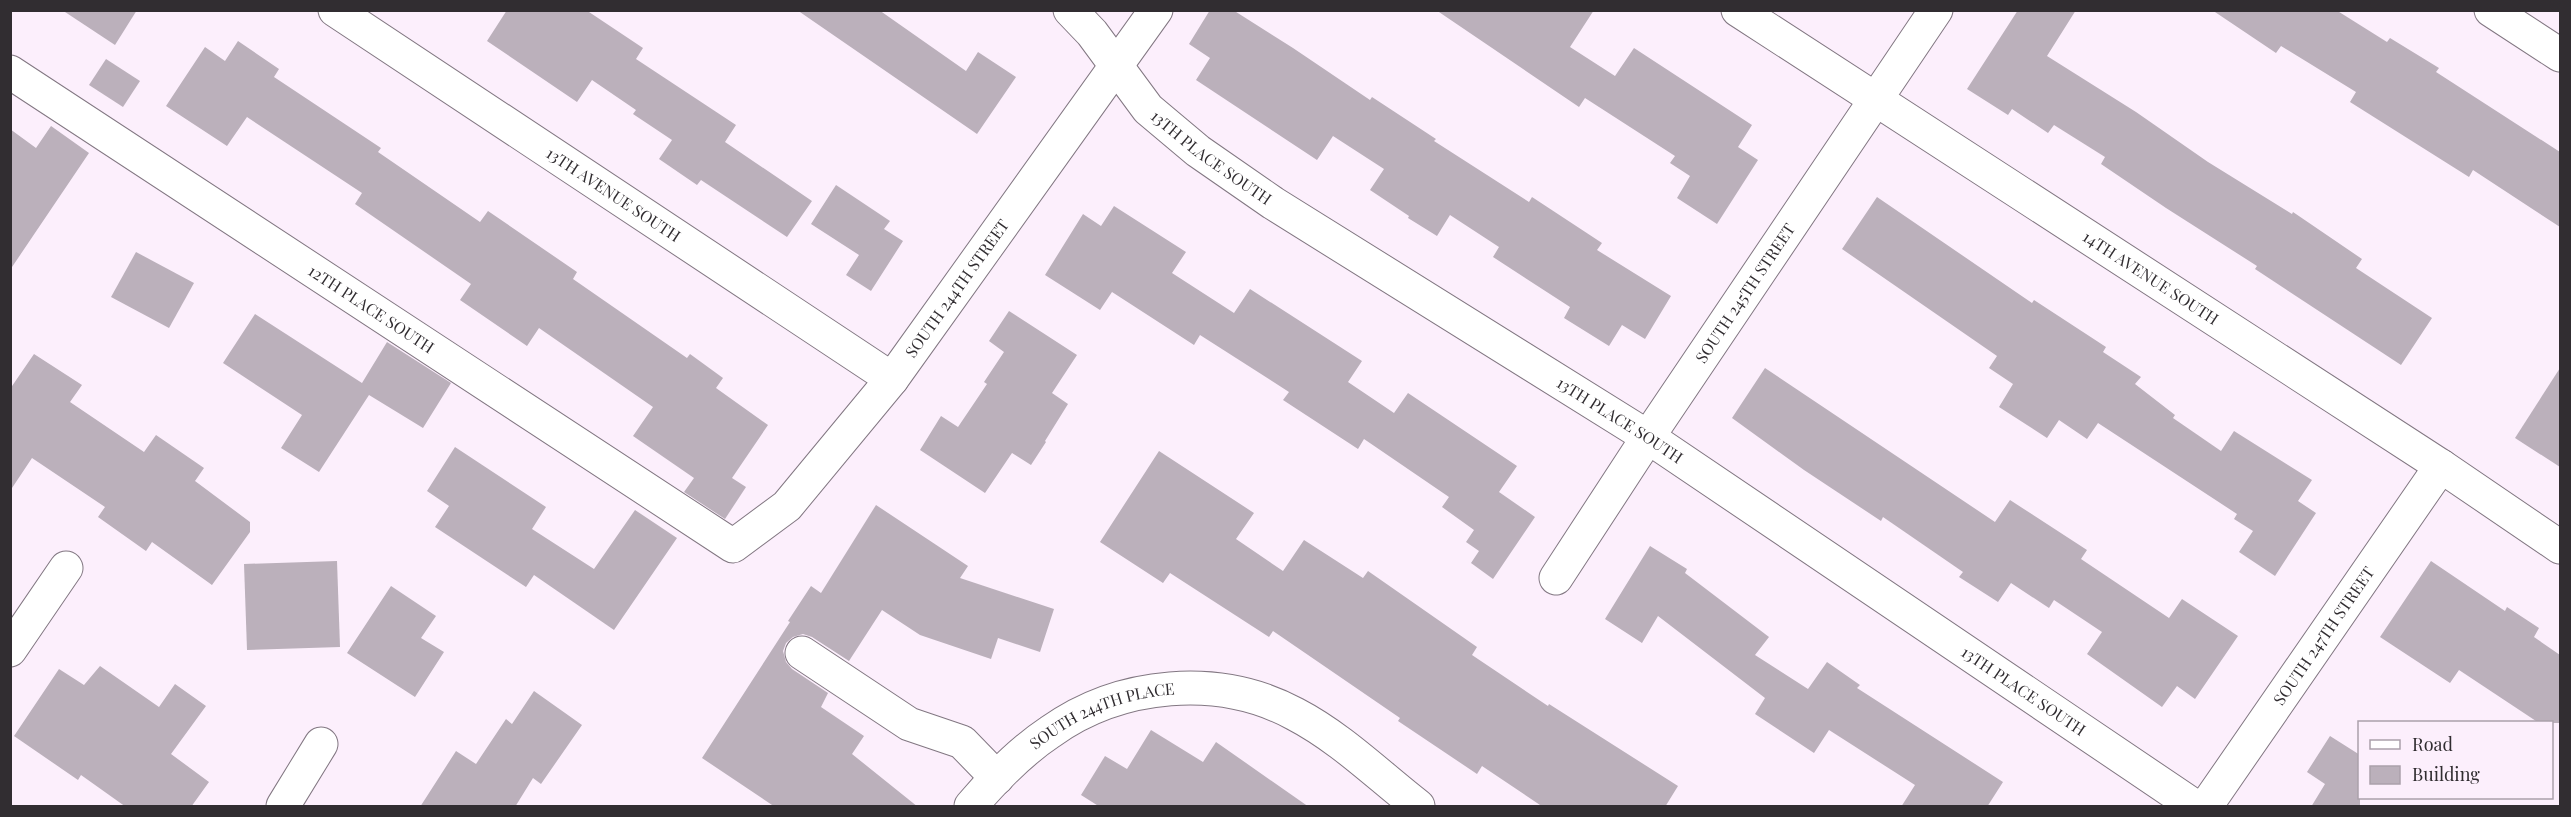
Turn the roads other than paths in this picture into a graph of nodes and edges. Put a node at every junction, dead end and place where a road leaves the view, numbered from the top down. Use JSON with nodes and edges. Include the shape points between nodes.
{"nodes":[{"id":1,"x":334,"y":10,"type":"edge"},
{"id":2,"x":1070,"y":10,"type":"edge"},
{"id":3,"x":1156,"y":10,"type":"edge"},
{"id":4,"x":1738,"y":10,"type":"edge"},
{"id":5,"x":1936,"y":10,"type":"edge"},
{"id":6,"x":2492,"y":10,"type":"edge"},
{"id":7,"x":2560,"y":56,"type":"edge"},
{"id":8,"x":1118,"y":66,"type":"junction"},
{"id":9,"x":10,"y":72,"type":"edge"},
{"id":10,"x":1876,"y":98,"type":"junction"},
{"id":11,"x":892,"y":379,"type":"junction"},
{"id":12,"x":1648,"y":437,"type":"junction"},
{"id":13,"x":2441,"y":466,"type":"junction"},
{"id":14,"x":733,"y":546,"type":"joint"},
{"id":15,"x":2560,"y":548,"type":"edge"},
{"id":16,"x":66,"y":568,"type":"dead end"},
{"id":17,"x":1556,"y":578,"type":"dead end"},
{"id":18,"x":10,"y":650,"type":"edge"},
{"id":19,"x":802,"y":652,"type":"dead end"},
{"id":20,"x":321,"y":744,"type":"dead end"},
{"id":21,"x":997,"y":778,"type":"junction"},
{"id":22,"x":283,"y":807,"type":"edge"},
{"id":23,"x":971,"y":807,"type":"edge"},
{"id":24,"x":1418,"y":807,"type":"edge"},
{"id":25,"x":2194,"y":807,"type":"edge"},
{"id":26,"x":2206,"y":807,"type":"edge"}],
"edges":[{"from":1,"to":11,"type":"street","name":"13TH AVENUE SOUTH"},
{"from":2,"to":8,"type":"street","name":"13TH PLACE SOUTH"},
{"from":3,"to":8,"type":"street","name":"SOUTH 244TH STREET"},
{"from":4,"to":10,"type":"street","name":"14TH AVENUE SOUTH"},
{"from":5,"to":10,"type":"street","name":"SOUTH 245TH STREET"},
{"from":6,"to":7,"type":"street"},
{"from":8,"to":11,"type":"street","name":"SOUTH 244TH STREET"},
{"from":8,"to":12,"type":"street","name":"13TH PLACE SOUTH","via":[[1148,109],[1198,151],[1274,203]]},
{"from":9,"to":14,"type":"street","name":"12TH PLACE SOUTH"},
{"from":10,"to":12,"type":"street","name":"SOUTH 245TH STREET"},
{"from":10,"to":13,"type":"street","name":"14TH AVENUE SOUTH"},
{"from":11,"to":14,"type":"street","name":"SOUTH 244TH STREET","via":[[787,506]]},
{"from":12,"to":17,"type":"street","name":"SOUTH 245TH STREET"},
{"from":12,"to":25,"type":"street","name":"13TH PLACE SOUTH"},
{"from":13,"to":15,"type":"street","name":"14TH AVENUE SOUTH"},
{"from":13,"to":26,"type":"street","name":"SOUTH 247TH STREET"},
{"from":16,"to":18,"type":"street"},
{"from":19,"to":21,"type":"street","via":[[909,724],[962,742]]},
{"from":20,"to":22,"type":"street"},
{"from":21,"to":23,"type":"street","name":"SOUTH 244TH PLACE"},
{"from":21,"to":24,"type":"street","name":"SOUTH 244TH PLACE","via":[[1052,730],[1081,714],[1137,694],[1195,687],[1259,698],[1293,712],[1325,731]]}]}
